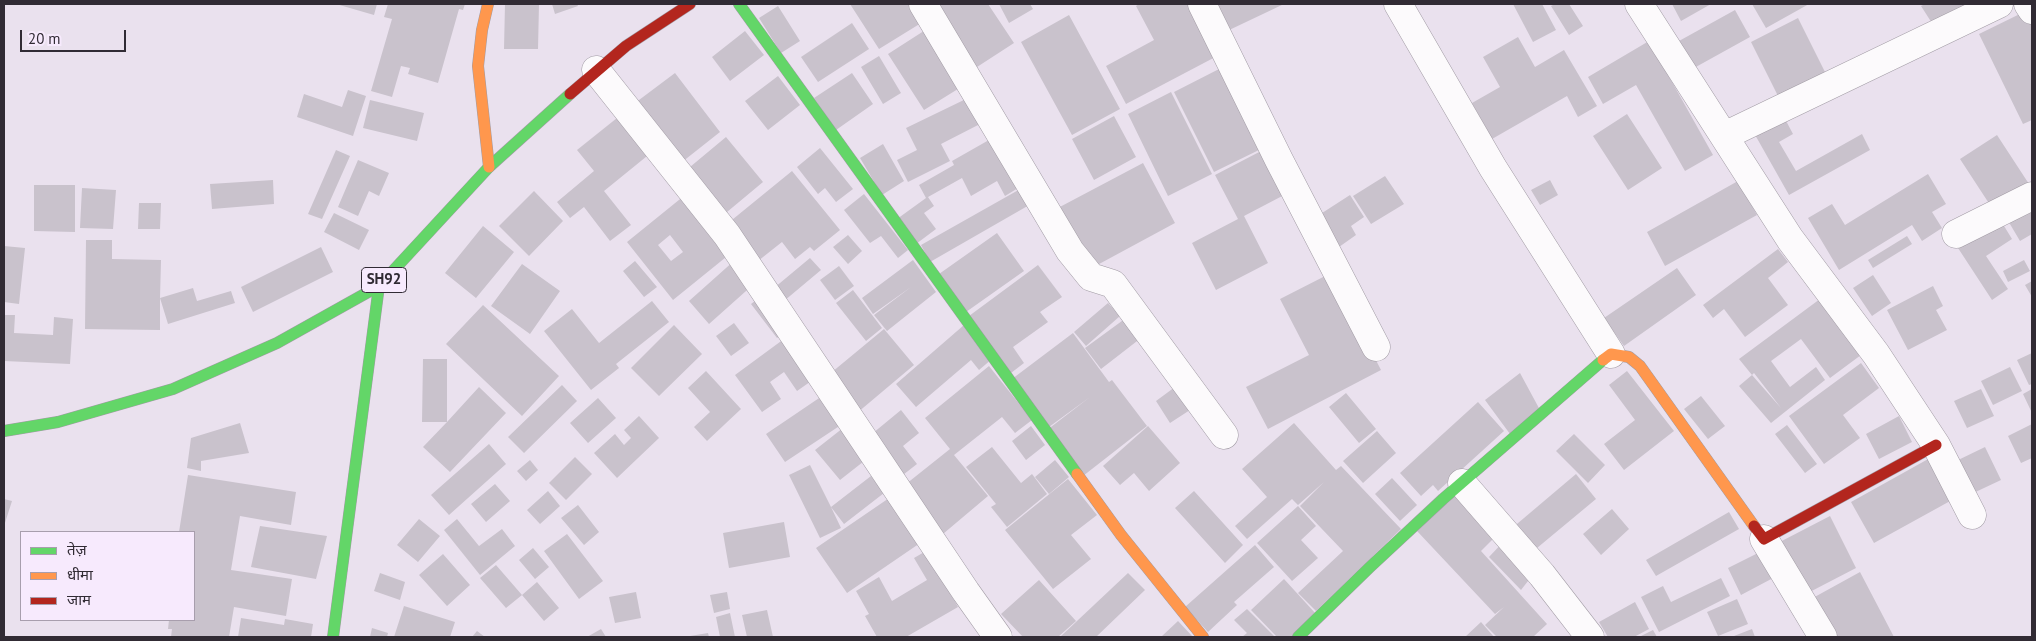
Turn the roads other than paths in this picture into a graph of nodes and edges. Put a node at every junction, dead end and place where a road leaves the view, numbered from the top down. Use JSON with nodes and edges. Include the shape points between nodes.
{"nodes":[{"id":1,"x":488,"y":4,"type":"edge"},
{"id":2,"x":690,"y":4,"type":"edge"},
{"id":3,"x":739,"y":4,"type":"edge"},
{"id":4,"x":923,"y":4,"type":"edge"},
{"id":5,"x":1202,"y":4,"type":"edge"},
{"id":6,"x":1398,"y":4,"type":"edge"},
{"id":7,"x":1639,"y":4,"type":"edge"},
{"id":8,"x":1999,"y":4,"type":"edge"},
{"id":9,"x":2028,"y":4,"type":"edge"},
{"id":10,"x":2032,"y":10,"type":"edge"},
{"id":11,"x":596,"y":70,"type":"junction"},
{"id":12,"x":1724,"y":136,"type":"junction"},
{"id":13,"x":489,"y":167,"type":"junction"},
{"id":14,"x":2032,"y":196,"type":"edge"},
{"id":15,"x":1956,"y":234,"type":"dead end"},
{"id":16,"x":379,"y":286,"type":"junction"},
{"id":17,"x":1376,"y":347,"type":"dead end"},
{"id":18,"x":1611,"y":354,"type":"junction"},
{"id":19,"x":4,"y":431,"type":"edge"},
{"id":20,"x":1224,"y":435,"type":"dead end"},
{"id":21,"x":1936,"y":445,"type":"junction"},
{"id":22,"x":1462,"y":483,"type":"junction"},
{"id":23,"x":1972,"y":515,"type":"dead end"},
{"id":24,"x":1764,"y":539,"type":"junction"},
{"id":25,"x":333,"y":637,"type":"edge"},
{"id":26,"x":998,"y":637,"type":"edge"},
{"id":27,"x":1203,"y":637,"type":"edge"},
{"id":28,"x":1298,"y":637,"type":"edge"},
{"id":29,"x":1590,"y":637,"type":"edge"},
{"id":30,"x":1823,"y":637,"type":"edge"}],
"edges":[{"from":1,"to":13,"type":"street","via":[[478,66]]},
{"from":2,"to":11,"type":"street","number":"SH92"},
{"from":3,"to":27,"type":"street","via":[[1115,527]]},
{"from":4,"to":20,"type":"street","via":[[1070,251],[1091,277],[1112,284]]},
{"from":5,"to":17,"type":"street"},
{"from":6,"to":18,"type":"street","via":[[1492,168]]},
{"from":7,"to":12,"type":"street"},
{"from":8,"to":12,"type":"street"},
{"from":9,"to":10,"type":"street"},
{"from":11,"to":13,"type":"street","number":"SH92"},
{"from":11,"to":26,"type":"street","via":[[727,235]]},
{"from":12,"to":21,"type":"street","via":[[1790,239],[1876,354]]},
{"from":13,"to":16,"type":"street","number":"SH92"},
{"from":14,"to":15,"type":"street"},
{"from":16,"to":19,"type":"street","number":"SH92","via":[[277,343],[173,388],[58,422]]},
{"from":16,"to":25,"type":"street"},
{"from":18,"to":22,"type":"street","via":[[1593,366]]},
{"from":18,"to":24,"type":"street","via":[[1629,357],[1640,366]]},
{"from":21,"to":23,"type":"street"},
{"from":21,"to":24,"type":"street"},
{"from":22,"to":28,"type":"street","via":[[1355,580]]},
{"from":22,"to":29,"type":"street","via":[[1542,575]]},
{"from":24,"to":30,"type":"street"}]}
